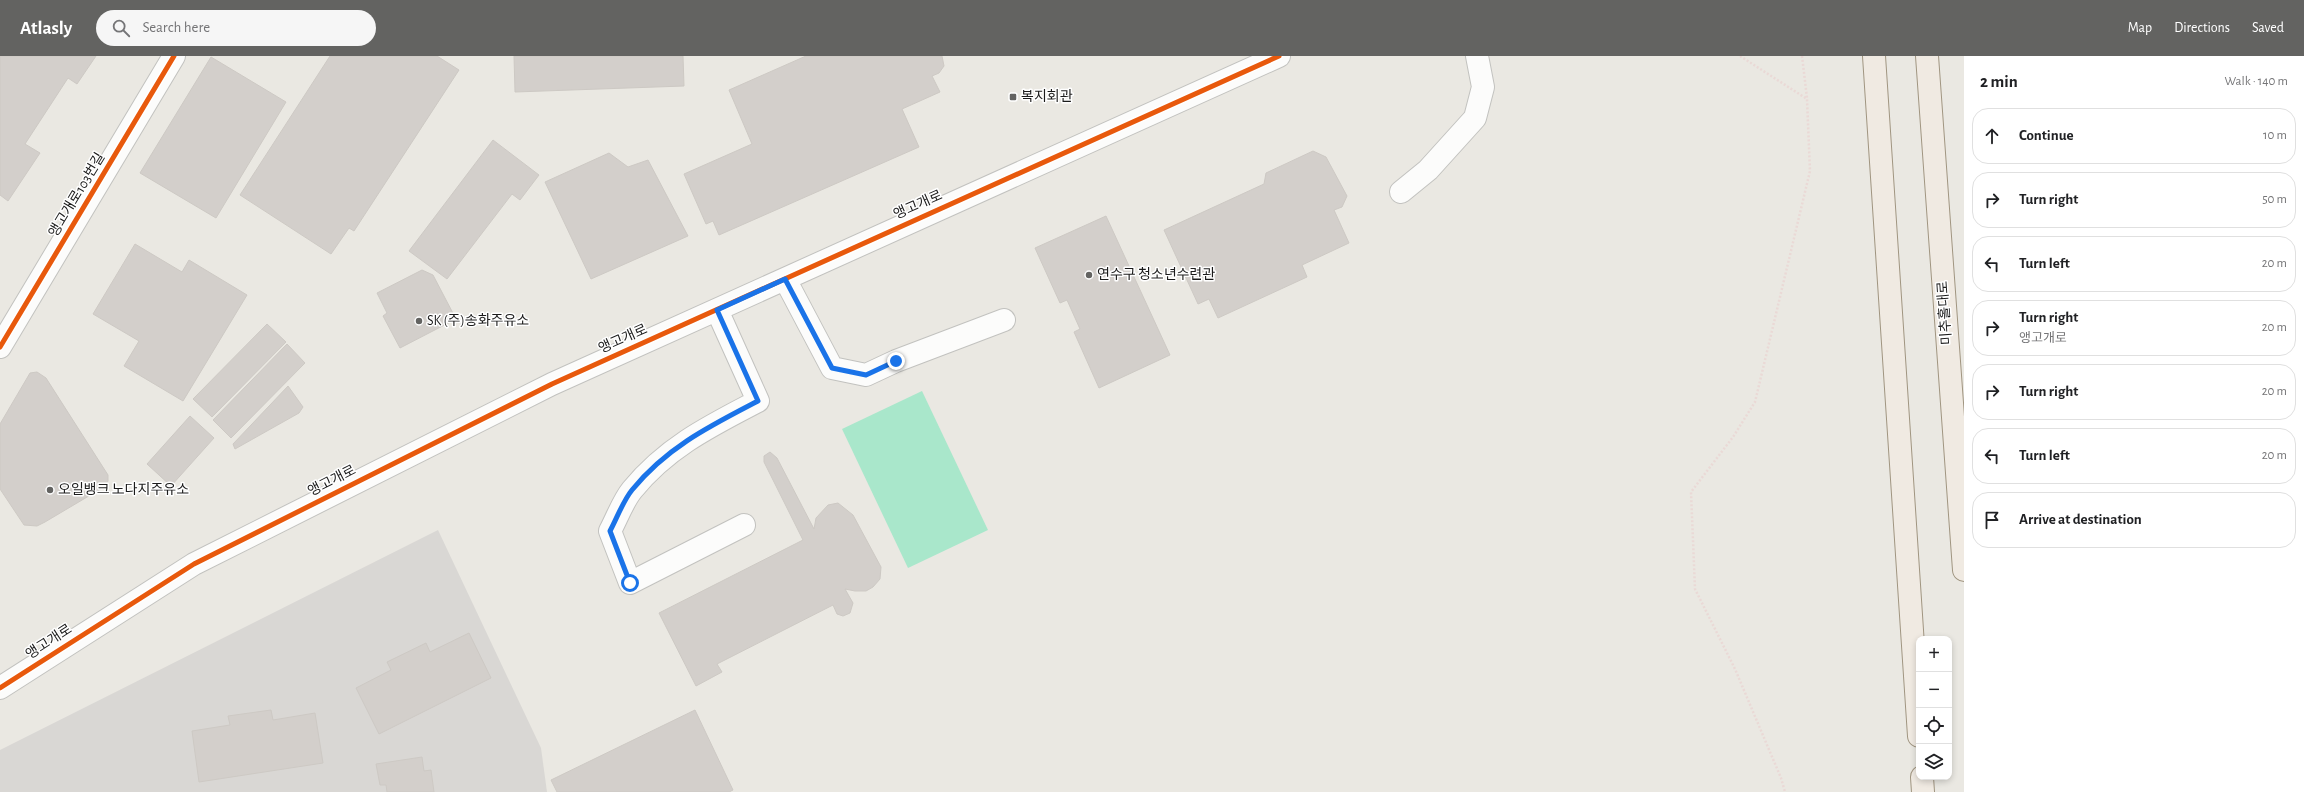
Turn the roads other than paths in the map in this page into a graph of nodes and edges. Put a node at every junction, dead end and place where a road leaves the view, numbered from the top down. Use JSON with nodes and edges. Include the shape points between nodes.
{"nodes":[{"id":1,"x":174,"y":56,"type":"edge"},
{"id":2,"x":1279,"y":56,"type":"edge"},
{"id":3,"x":1477,"y":56,"type":"edge"},
{"id":4,"x":1874,"y":56,"type":"edge"},
{"id":5,"x":1927,"y":56,"type":"edge"},
{"id":6,"x":1401,"y":192,"type":"dead end"},
{"id":7,"x":785,"y":279,"type":"junction"},
{"id":8,"x":717,"y":310,"type":"junction"},
{"id":9,"x":1004,"y":320,"type":"dead end"},
{"id":10,"x":0,"y":347,"type":"edge"},
{"id":11,"x":744,"y":524,"type":"dead end"},
{"id":12,"x":1964,"y":570,"type":"edge"},
{"id":13,"x":0,"y":688,"type":"edge"},
{"id":14,"x":1917,"y":708,"type":"edge"},
{"id":15,"x":1922,"y":780,"type":"edge"},
{"id":16,"x":1923,"y":792,"type":"edge"}],
"edges":[{"from":1,"to":10,"type":"street","name":"앵고개로103번길"},
{"from":2,"to":7,"type":"street","name":"앵고개로"},
{"from":3,"to":6,"type":"street","via":[[1483,87],[1475,118],[1428,170]]},
{"from":4,"to":14,"type":"main road"},
{"from":5,"to":12,"type":"main road","name":"미추홀대로"},
{"from":7,"to":8,"type":"street","name":"앵고개로"},
{"from":7,"to":9,"type":"street","via":[[832,368],[866,375]]},
{"from":8,"to":11,"type":"street","via":[[758,401],[670,450],[631,491],[610,531],[630,583]]},
{"from":8,"to":13,"type":"street","name":"앵고개로","via":[[552,384],[194,564]]},
{"from":15,"to":16,"type":"main road"}]}
